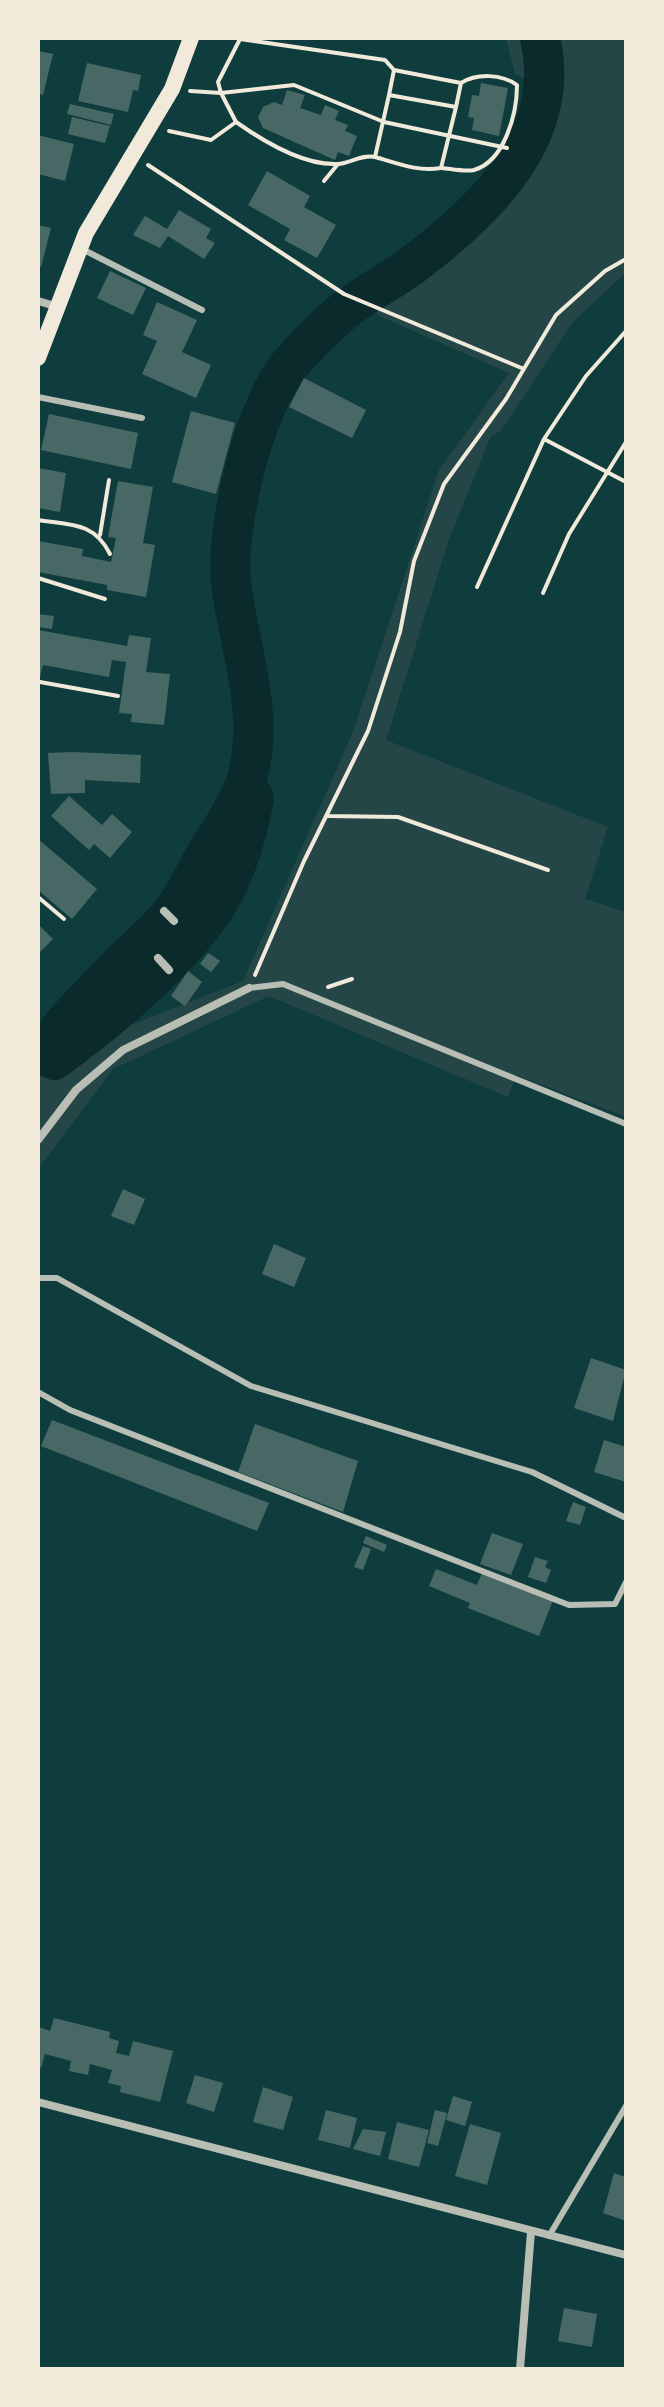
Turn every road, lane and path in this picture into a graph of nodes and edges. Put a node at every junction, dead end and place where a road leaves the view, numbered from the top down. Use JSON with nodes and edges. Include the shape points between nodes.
{"nodes":[{"id":1,"x":191,"y":38,"type":"edge"},
{"id":2,"x":394,"y":70,"type":"junction"},
{"id":3,"x":461,"y":83,"type":"junction"},
{"id":4,"x":172,"y":89,"type":"junction"},
{"id":5,"x":221,"y":93,"type":"junction"},
{"id":6,"x":389,"y":95,"type":"junction"},
{"id":7,"x":456,"y":107,"type":"junction"},
{"id":8,"x":236,"y":122,"type":"junction"},
{"id":9,"x":384,"y":122,"type":"junction"},
{"id":10,"x":151,"y":127,"type":"junction"},
{"id":11,"x":450,"y":134,"type":"junction"},
{"id":12,"x":499,"y":145,"type":"junction"},
{"id":13,"x":507,"y":148,"type":"dead end"},
{"id":14,"x":133,"y":155,"type":"junction"},
{"id":15,"x":375,"y":157,"type":"junction"},
{"id":16,"x":338,"y":164,"type":"junction"},
{"id":17,"x":441,"y":168,"type":"junction"},
{"id":18,"x":324,"y":181,"type":"dead end"},
{"id":19,"x":79,"y":248,"type":"junction"},
{"id":20,"x":626,"y":259,"type":"edge"},
{"id":21,"x":38,"y":301,"type":"edge"},
{"id":22,"x":55,"y":306,"type":"junction"},
{"id":23,"x":202,"y":310,"type":"dead end"},
{"id":24,"x":626,"y":331,"type":"edge"},
{"id":25,"x":38,"y":358,"type":"edge"},
{"id":26,"x":524,"y":369,"type":"junction"},
{"id":27,"x":38,"y":397,"type":"edge"},
{"id":28,"x":142,"y":418,"type":"dead end"},
{"id":29,"x":544,"y":439,"type":"junction"},
{"id":30,"x":626,"y":442,"type":"edge"},
{"id":31,"x":606,"y":469,"type":"junction"},
{"id":32,"x":109,"y":480,"type":"dead end"},
{"id":33,"x":626,"y":482,"type":"edge"},
{"id":34,"x":38,"y":520,"type":"edge"},
{"id":35,"x":100,"y":535,"type":"junction"},
{"id":36,"x":110,"y":554,"type":"dead end"},
{"id":37,"x":38,"y":578,"type":"edge"},
{"id":38,"x":477,"y":587,"type":"dead end"},
{"id":39,"x":543,"y":593,"type":"dead end"},
{"id":40,"x":105,"y":599,"type":"dead end"},
{"id":41,"x":40,"y":682,"type":"dead end"},
{"id":42,"x":118,"y":696,"type":"dead end"},
{"id":43,"x":326,"y":816,"type":"junction"},
{"id":44,"x":548,"y":870,"type":"dead end"},
{"id":45,"x":38,"y":897,"type":"edge"},
{"id":46,"x":164,"y":911,"type":"dead end"},
{"id":47,"x":64,"y":919,"type":"dead end"},
{"id":48,"x":174,"y":921,"type":"dead end"},
{"id":49,"x":158,"y":958,"type":"dead end"},
{"id":50,"x":169,"y":970,"type":"dead end"},
{"id":51,"x":249,"y":988,"type":"junction"},
{"id":52,"x":626,"y":1124,"type":"edge"},
{"id":53,"x":38,"y":1140,"type":"edge"},
{"id":54,"x":38,"y":1278,"type":"edge"},
{"id":55,"x":38,"y":1392,"type":"edge"},
{"id":56,"x":626,"y":1518,"type":"edge"},
{"id":57,"x":626,"y":1582,"type":"edge"},
{"id":58,"x":38,"y":2102,"type":"edge"},
{"id":59,"x":626,"y":2106,"type":"edge"},
{"id":60,"x":531,"y":2232,"type":"junction"},
{"id":61,"x":549,"y":2236,"type":"junction"},
{"id":62,"x":626,"y":2255,"type":"edge"},
{"id":63,"x":520,"y":2369,"type":"edge"}],
"edges":[{"from":1,"to":4,"type":"main road"},
{"from":2,"to":3,"type":"path"},
{"from":2,"to":5,"type":"path","via":[[385,60],[240,39],[218,82]]},
{"from":2,"to":6,"type":"path"},
{"from":3,"to":7,"type":"path"},
{"from":3,"to":12,"type":"path","via":[[485,76],[517,85],[513,128]]},
{"from":4,"to":5,"type":"path"},
{"from":4,"to":10,"type":"main road"},
{"from":5,"to":8,"type":"path"},
{"from":5,"to":9,"type":"path","via":[[294,85]]},
{"from":6,"to":7,"type":"path"},
{"from":6,"to":9,"type":"path"},
{"from":7,"to":11,"type":"path"},
{"from":8,"to":10,"type":"path","via":[[211,140]]},
{"from":8,"to":16,"type":"path","via":[[272,145]]},
{"from":9,"to":11,"type":"path"},
{"from":9,"to":15,"type":"path"},
{"from":10,"to":14,"type":"main road"},
{"from":11,"to":12,"type":"path"},
{"from":11,"to":17,"type":"path"},
{"from":12,"to":13,"type":"path"},
{"from":12,"to":17,"type":"path","via":[[488,162],[472,170]]},
{"from":14,"to":19,"type":"main road"},
{"from":14,"to":26,"type":"path","via":[[344,294]]},
{"from":15,"to":16,"type":"path"},
{"from":15,"to":17,"type":"path","via":[[425,171]]},
{"from":16,"to":18,"type":"path"},
{"from":19,"to":22,"type":"main road"},
{"from":19,"to":23,"type":"lane"},
{"from":20,"to":26,"type":"path","via":[[556,315]]},
{"from":21,"to":22,"type":"street"},
{"from":22,"to":25,"type":"main road"},
{"from":24,"to":29,"type":"path","via":[[586,376]]},
{"from":26,"to":43,"type":"path","via":[[444,484],[414,561],[400,632],[368,731]]},
{"from":27,"to":28,"type":"lane"},
{"from":29,"to":31,"type":"path"},
{"from":29,"to":38,"type":"path"},
{"from":30,"to":31,"type":"path"},
{"from":31,"to":33,"type":"path"},
{"from":31,"to":39,"type":"path"},
{"from":32,"to":35,"type":"path"},
{"from":34,"to":35,"type":"path"},
{"from":35,"to":36,"type":"path"},
{"from":37,"to":40,"type":"path"},
{"from":41,"to":42,"type":"path"},
{"from":43,"to":44,"type":"path","via":[[398,817]]},
{"from":43,"to":51,"type":"path"},
{"from":45,"to":47,"type":"path"},
{"from":46,"to":48,"type":"street"},
{"from":49,"to":50,"type":"street"},
{"from":51,"to":52,"type":"lane","via":[[283,984]]},
{"from":51,"to":53,"type":"street","via":[[123,1050],[76,1090]]},
{"from":54,"to":56,"type":"lane","via":[[57,1278],[251,1386],[532,1472]]},
{"from":55,"to":57,"type":"lane","via":[[70,1410],[569,1605],[615,1604]]},
{"from":58,"to":60,"type":"street"},
{"from":59,"to":61,"type":"lane"},
{"from":60,"to":61,"type":"street"},
{"from":60,"to":63,"type":"street"},
{"from":61,"to":62,"type":"street"}]}
